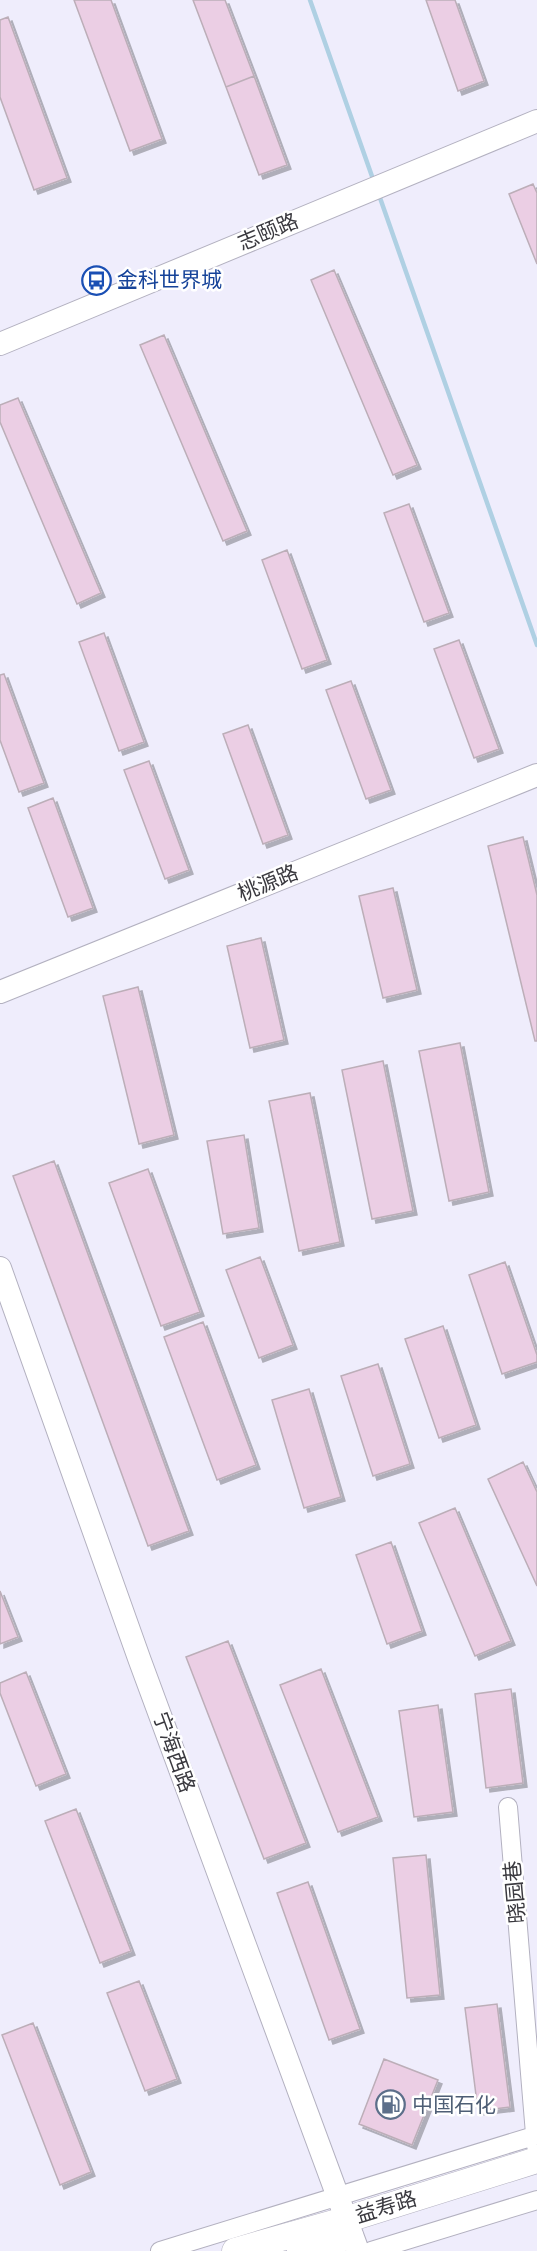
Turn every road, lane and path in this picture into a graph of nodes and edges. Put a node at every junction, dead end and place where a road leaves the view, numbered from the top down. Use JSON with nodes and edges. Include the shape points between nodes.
{"nodes":[{"id":1,"x":537,"y":121,"type":"edge"},
{"id":2,"x":0,"y":344,"type":"edge"},
{"id":3,"x":537,"y":775,"type":"edge"},
{"id":4,"x":0,"y":992,"type":"edge"},
{"id":5,"x":0,"y":1268,"type":"edge"},
{"id":6,"x":508,"y":1807,"type":"dead end"},
{"id":7,"x":536,"y":2147,"type":"edge"},
{"id":8,"x":537,"y":2179,"type":"edge"},
{"id":9,"x":339,"y":2194,"type":"junction"},
{"id":10,"x":537,"y":2200,"type":"edge"},
{"id":11,"x":358,"y":2239,"type":"edge"},
{"id":12,"x":160,"y":2251,"type":"edge"},
{"id":13,"x":235,"y":2251,"type":"edge"},
{"id":14,"x":300,"y":2251,"type":"edge"}],
"edges":[{"from":1,"to":2,"type":"street","name":"志颐路"},
{"from":3,"to":4,"type":"street","name":"桃源路"},
{"from":5,"to":9,"type":"street","name":"宁海西路","via":[[140,1661]]},
{"from":6,"to":7,"type":"street","name":"晓园巷"},
{"from":7,"to":9,"type":"street"},
{"from":7,"to":11,"type":"main road","name":"益寿路"},
{"from":8,"to":11,"type":"main road","name":"益寿路"},
{"from":9,"to":11,"type":"street","name":"宁海西路"},
{"from":9,"to":12,"type":"street"},
{"from":10,"to":11,"type":"street"},
{"from":11,"to":13,"type":"main road","name":"益寿路"},
{"from":11,"to":14,"type":"main road","name":"益寿路"}]}
